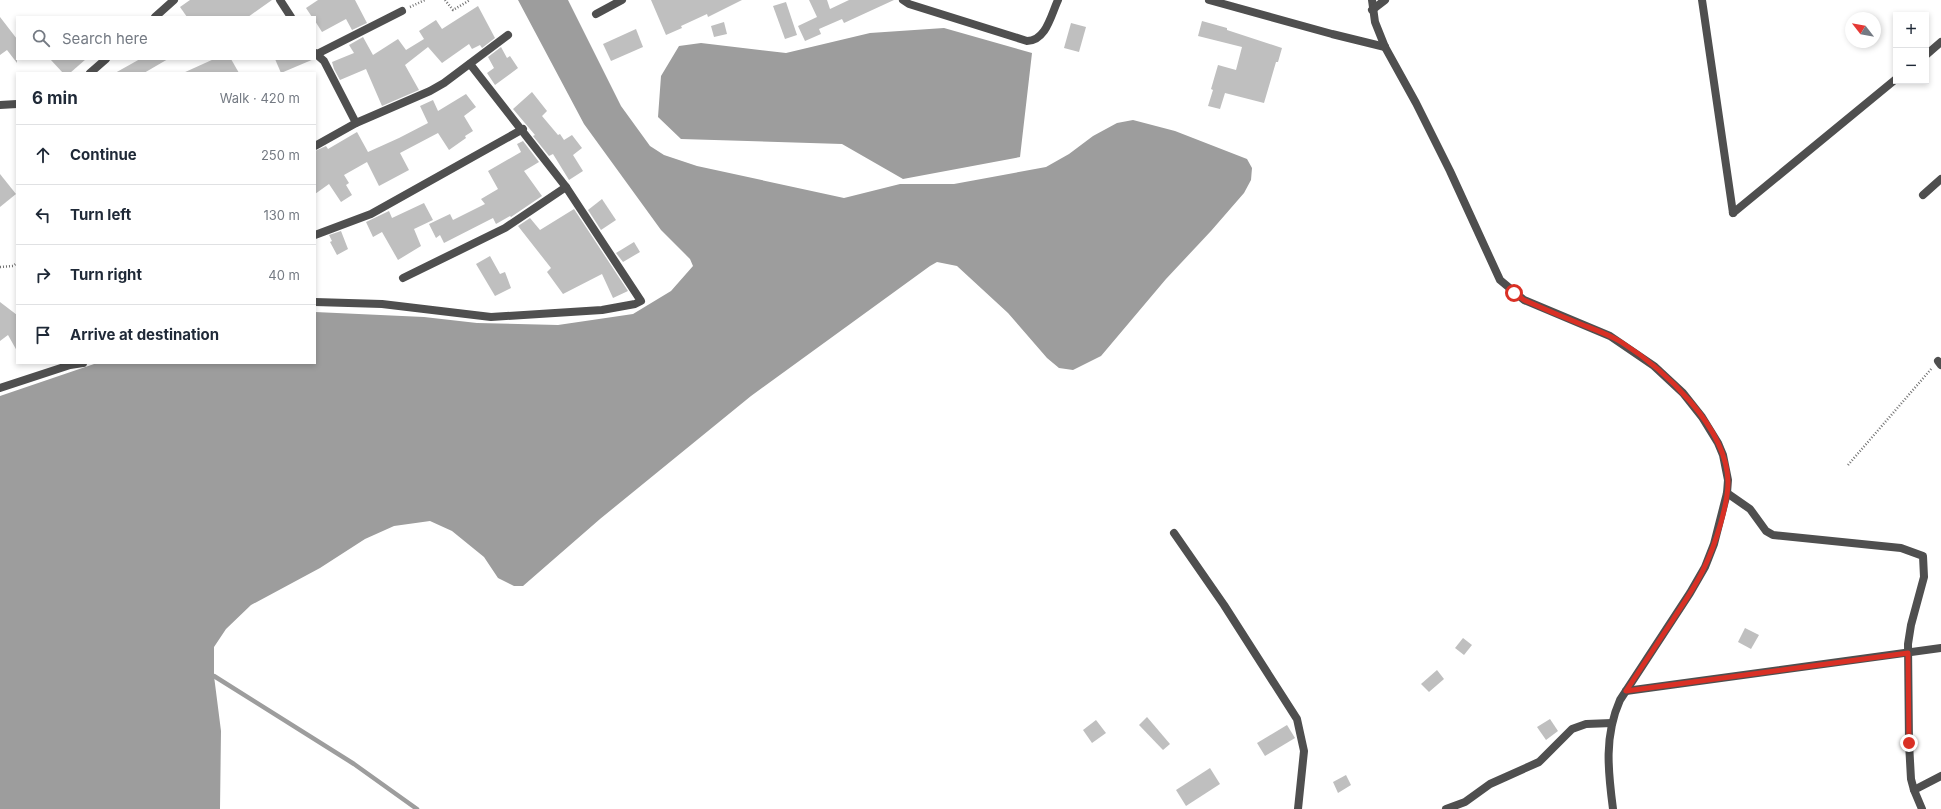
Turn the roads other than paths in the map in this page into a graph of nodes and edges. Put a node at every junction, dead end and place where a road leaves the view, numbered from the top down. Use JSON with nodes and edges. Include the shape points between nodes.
{"nodes":[{"id":1,"x":174,"y":0,"type":"edge"},
{"id":2,"x":280,"y":0,"type":"edge"},
{"id":3,"x":622,"y":0,"type":"edge"},
{"id":4,"x":903,"y":0,"type":"edge"},
{"id":5,"x":1058,"y":0,"type":"edge"},
{"id":6,"x":1209,"y":0,"type":"edge"},
{"id":7,"x":1372,"y":0,"type":"edge"},
{"id":8,"x":1385,"y":0,"type":"edge"},
{"id":9,"x":1702,"y":0,"type":"edge"},
{"id":10,"x":1372,"y":10,"type":"junction"},
{"id":11,"x":402,"y":11,"type":"road end"},
{"id":12,"x":596,"y":14,"type":"dead end"},
{"id":13,"x":155,"y":16,"type":"edge"},
{"id":14,"x":290,"y":16,"type":"edge"},
{"id":15,"x":508,"y":35,"type":"dead end"},
{"id":16,"x":1941,"y":42,"type":"edge"},
{"id":17,"x":1385,"y":47,"type":"junction"},
{"id":18,"x":1929,"y":52,"type":"edge"},
{"id":19,"x":316,"y":54,"type":"edge"},
{"id":20,"x":105,"y":60,"type":"edge"},
{"id":21,"x":470,"y":64,"type":"junction"},
{"id":22,"x":91,"y":72,"type":"edge"},
{"id":23,"x":1893,"y":81,"type":"edge"},
{"id":24,"x":16,"y":104,"type":"edge"},
{"id":25,"x":0,"y":105,"type":"edge"},
{"id":26,"x":356,"y":123,"type":"junction"},
{"id":27,"x":522,"y":129,"type":"junction"},
{"id":28,"x":316,"y":145,"type":"edge"},
{"id":29,"x":1941,"y":179,"type":"edge"},
{"id":30,"x":566,"y":187,"type":"junction"},
{"id":31,"x":1923,"y":195,"type":"dead end"},
{"id":32,"x":316,"y":235,"type":"edge"},
{"id":33,"x":403,"y":278,"type":"dead end"},
{"id":34,"x":316,"y":302,"type":"edge"},
{"id":35,"x":76,"y":364,"type":"edge"},
{"id":36,"x":0,"y":388,"type":"edge"},
{"id":37,"x":1727,"y":493,"type":"junction"},
{"id":38,"x":1174,"y":533,"type":"dead end"},
{"id":39,"x":1941,"y":648,"type":"edge"},
{"id":40,"x":1908,"y":653,"type":"junction"},
{"id":41,"x":1626,"y":691,"type":"junction"},
{"id":42,"x":1612,"y":723,"type":"junction"},
{"id":43,"x":1941,"y":776,"type":"edge"},
{"id":44,"x":1914,"y":790,"type":"junction"},
{"id":45,"x":1298,"y":809,"type":"edge"},
{"id":46,"x":1446,"y":809,"type":"edge"},
{"id":47,"x":1613,"y":809,"type":"edge"},
{"id":48,"x":1922,"y":809,"type":"edge"}],
"edges":[{"from":1,"to":13,"type":"street"},
{"from":2,"to":14,"type":"street"},
{"from":3,"to":12,"type":"street"},
{"from":4,"to":5,"type":"street","via":[[908,4],[1027,41],[1041,37]]},
{"from":6,"to":17,"type":"street"},
{"from":7,"to":10,"type":"street"},
{"from":8,"to":10,"type":"street"},
{"from":9,"to":23,"type":"street","via":[[1733,213]]},
{"from":10,"to":17,"type":"street"},
{"from":11,"to":19,"type":"street"},
{"from":15,"to":21,"type":"street"},
{"from":16,"to":18,"type":"street"},
{"from":17,"to":37,"type":"street","via":[[1447,164],[1500,280],[1524,300],[1621,342],[1670,380],[1702,417],[1718,443],[1728,480]]},
{"from":19,"to":26,"type":"street","via":[[324,61]]},
{"from":20,"to":22,"type":"street"},
{"from":21,"to":26,"type":"street","via":[[430,91]]},
{"from":21,"to":27,"type":"street"},
{"from":24,"to":25,"type":"street"},
{"from":26,"to":28,"type":"street"},
{"from":27,"to":30,"type":"street"},
{"from":27,"to":32,"type":"street","via":[[371,214]]},
{"from":29,"to":31,"type":"street"},
{"from":30,"to":33,"type":"street","via":[[505,228]]},
{"from":30,"to":34,"type":"street","via":[[641,299],[640,302],[602,310],[491,317],[382,304]]},
{"from":35,"to":36,"type":"street"},
{"from":37,"to":40,"type":"street","via":[[1750,509],[1772,535],[1901,548],[1923,556],[1924,577],[1909,633]]},
{"from":37,"to":41,"type":"street","via":[[1714,544],[1705,567]]},
{"from":38,"to":45,"type":"street","via":[[1224,604],[1297,719],[1304,751]]},
{"from":39,"to":40,"type":"street"},
{"from":40,"to":41,"type":"street"},
{"from":40,"to":44,"type":"street","via":[[1909,743]]},
{"from":41,"to":42,"type":"street"},
{"from":42,"to":46,"type":"street","via":[[1586,724],[1572,729],[1539,762],[1490,784],[1464,802]]},
{"from":42,"to":47,"type":"street","via":[[1608,744],[1608,767]]},
{"from":43,"to":44,"type":"street"},
{"from":44,"to":48,"type":"street"}]}
